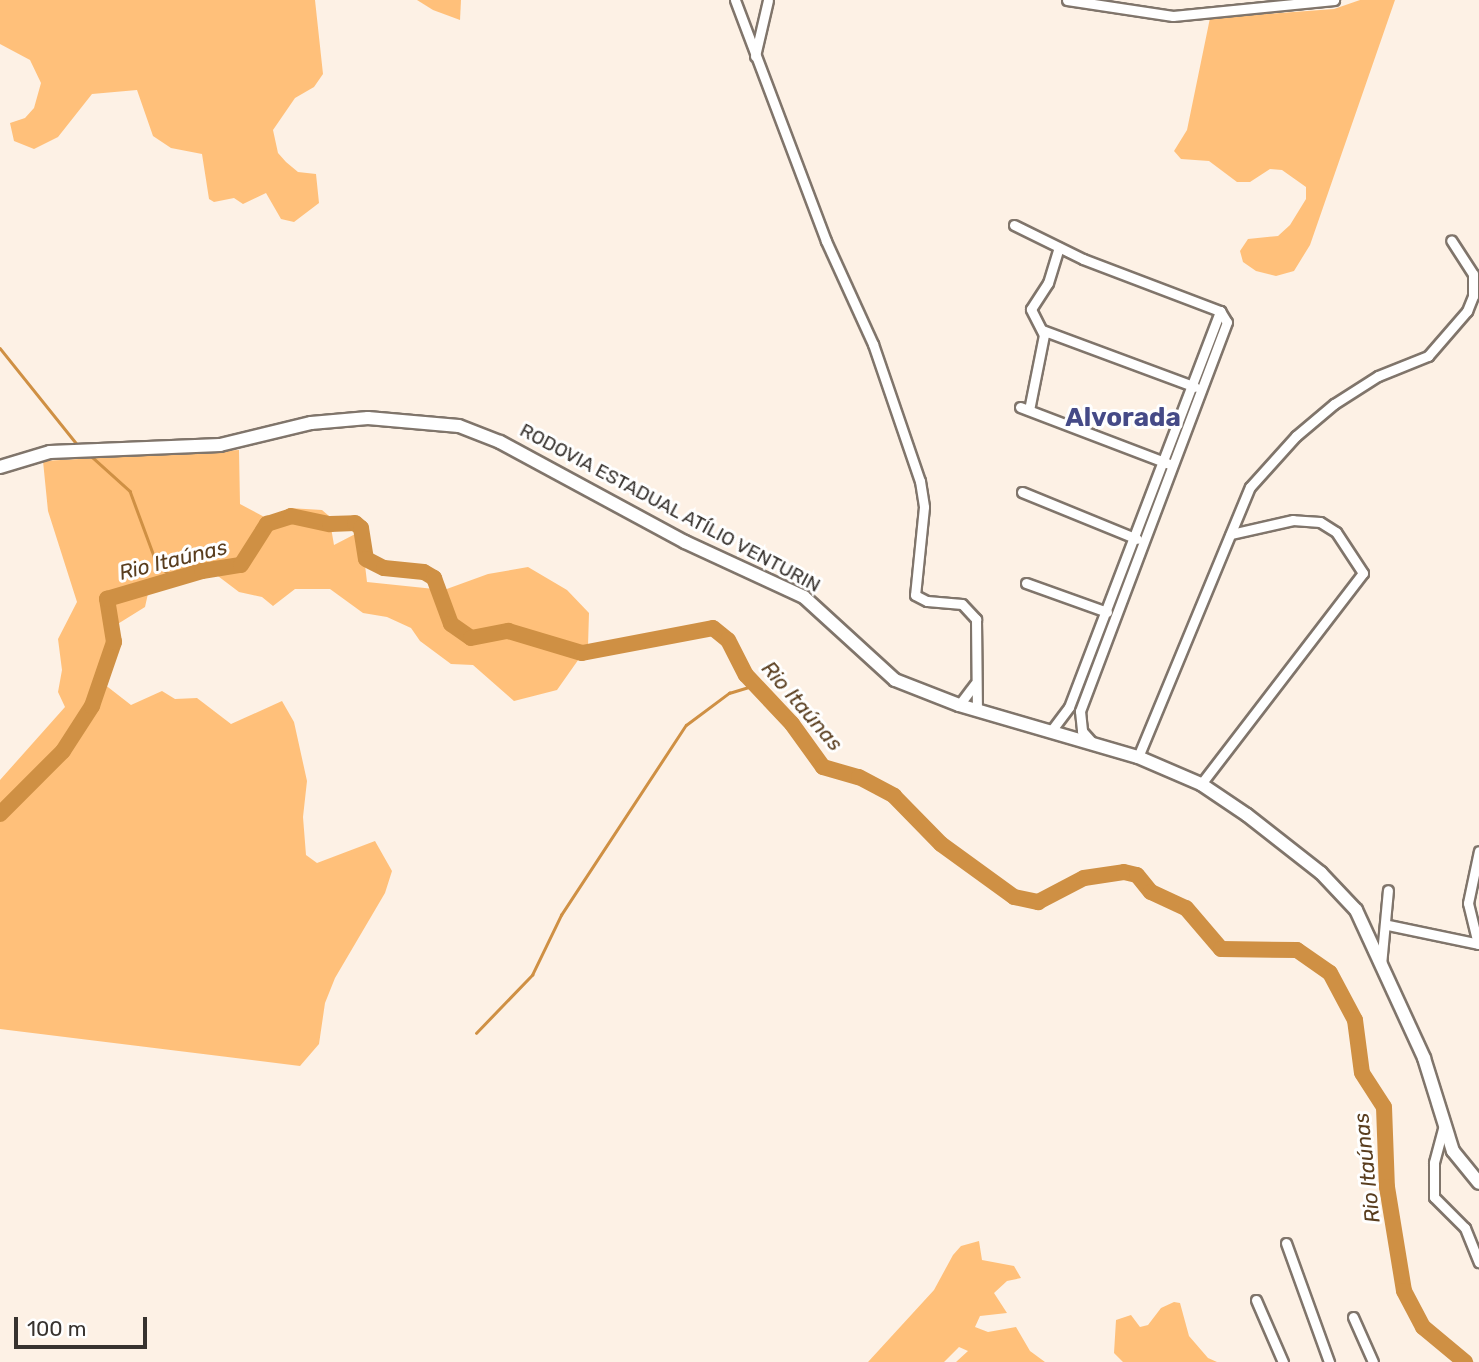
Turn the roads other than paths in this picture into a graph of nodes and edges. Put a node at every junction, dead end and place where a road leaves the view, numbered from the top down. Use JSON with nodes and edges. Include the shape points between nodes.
{"nodes":[{"id":1,"x":735,"y":0,"type":"edge"},
{"id":2,"x":768,"y":0,"type":"edge"},
{"id":3,"x":1067,"y":0,"type":"edge"},
{"id":4,"x":1334,"y":0,"type":"edge"},
{"id":5,"x":754,"y":59,"type":"junction"},
{"id":6,"x":1014,"y":225,"type":"dead end"},
{"id":7,"x":1451,"y":240,"type":"dead end"},
{"id":8,"x":1059,"y":248,"type":"junction"},
{"id":9,"x":1042,"y":330,"type":"junction"},
{"id":10,"x":1196,"y":388,"type":"junction"},
{"id":11,"x":1167,"y":463,"type":"junction"},
{"id":12,"x":0,"y":467,"type":"edge"},
{"id":13,"x":1022,"y":492,"type":"dead end"},
{"id":14,"x":1231,"y":534,"type":"junction"},
{"id":15,"x":1138,"y":539,"type":"junction"},
{"id":16,"x":1026,"y":583,"type":"dead end"},
{"id":17,"x":1109,"y":613,"type":"junction"},
{"id":18,"x":975,"y":684,"type":"junction"},
{"id":19,"x":959,"y":705,"type":"junction"},
{"id":20,"x":977,"y":710,"type":"junction"},
{"id":21,"x":1051,"y":731,"type":"junction"},
{"id":22,"x":1091,"y":742,"type":"junction"},
{"id":23,"x":1138,"y":757,"type":"junction"},
{"id":24,"x":1201,"y":784,"type":"junction"},
{"id":25,"x":1479,"y":851,"type":"edge"},
{"id":26,"x":1388,"y":890,"type":"dead end"},
{"id":27,"x":1388,"y":925,"type":"junction"},
{"id":28,"x":1479,"y":944,"type":"edge"},
{"id":29,"x":1381,"y":965,"type":"junction"},
{"id":30,"x":1444,"y":1125,"type":"junction"},
{"id":31,"x":1479,"y":1183,"type":"edge"},
{"id":32,"x":1286,"y":1243,"type":"dead end"},
{"id":33,"x":1479,"y":1262,"type":"edge"},
{"id":34,"x":1256,"y":1300,"type":"dead end"},
{"id":35,"x":1353,"y":1317,"type":"dead end"},
{"id":36,"x":1283,"y":1362,"type":"edge"},
{"id":37,"x":1329,"y":1362,"type":"edge"},
{"id":38,"x":1373,"y":1362,"type":"edge"}],
"edges":[{"from":1,"to":5,"type":"street"},
{"from":2,"to":5,"type":"street"},
{"from":3,"to":4,"type":"street","via":[[1173,16]]},
{"from":5,"to":18,"type":"street","via":[[873,344],[920,481],[924,507],[915,595],[927,601],[962,604],[974,612]]},
{"from":6,"to":8,"type":"street"},
{"from":7,"to":14,"type":"street","via":[[1467,258],[1475,286],[1452,333],[1428,356],[1349,392],[1296,436],[1250,487]]},
{"from":8,"to":9,"type":"street","via":[[1048,283],[1031,309]]},
{"from":8,"to":10,"type":"street","via":[[1220,311],[1227,323]]},
{"from":9,"to":10,"type":"street"},
{"from":9,"to":11,"type":"street","via":[[1024,409]]},
{"from":10,"to":11,"type":"street"},
{"from":11,"to":15,"type":"street"},
{"from":12,"to":19,"type":"main road","name":"RODOVIA ESTADUAL ATÍLIO VENTURIN","via":[[50,452],[220,445],[330,420],[368,418],[459,426],[500,442],[661,530],[803,597],[881,671],[919,692]]},
{"from":13,"to":15,"type":"street"},
{"from":14,"to":23,"type":"street"},
{"from":14,"to":24,"type":"street","via":[[1293,520],[1320,522],[1336,532],[1363,573]]},
{"from":15,"to":17,"type":"street"},
{"from":16,"to":17,"type":"street"},
{"from":17,"to":21,"type":"street","via":[[1069,708]]},
{"from":17,"to":22,"type":"street","via":[[1080,711],[1083,731]]},
{"from":18,"to":19,"type":"street"},
{"from":18,"to":20,"type":"street"},
{"from":19,"to":20,"type":"main road","name":"RODOVIA ESTADUAL ATÍLIO VENTURIN"},
{"from":20,"to":21,"type":"main road","name":"RODOVIA ESTADUAL ATÍLIO VENTURIN"},
{"from":21,"to":22,"type":"main road","name":"RODOVIA ESTADUAL ATÍLIO VENTURIN"},
{"from":22,"to":23,"type":"main road","name":"RODOVIA ESTADUAL ATÍLIO VENTURIN"},
{"from":23,"to":24,"type":"main road","name":"RODOVIA ESTADUAL ATÍLIO VENTURIN"},
{"from":24,"to":29,"type":"main road","name":"RODOVIA ESTADUAL ATÍLIO VENTURIN","via":[[1275,837],[1344,895]]},
{"from":25,"to":28,"type":"street","via":[[1468,903]]},
{"from":26,"to":27,"type":"street"},
{"from":27,"to":28,"type":"street"},
{"from":27,"to":29,"type":"street"},
{"from":29,"to":30,"type":"main road","name":"RODOVIA ESTADUAL ATÍLIO VENTURIN","via":[[1424,1058]]},
{"from":30,"to":31,"type":"main road","name":"RODOVIA ESTADUAL ATÍLIO VENTURIN","via":[[1461,1166]]},
{"from":30,"to":33,"type":"street","via":[[1434,1163],[1434,1197],[1465,1228]]},
{"from":32,"to":37,"type":"street"},
{"from":34,"to":36,"type":"street"},
{"from":35,"to":38,"type":"street"}]}
